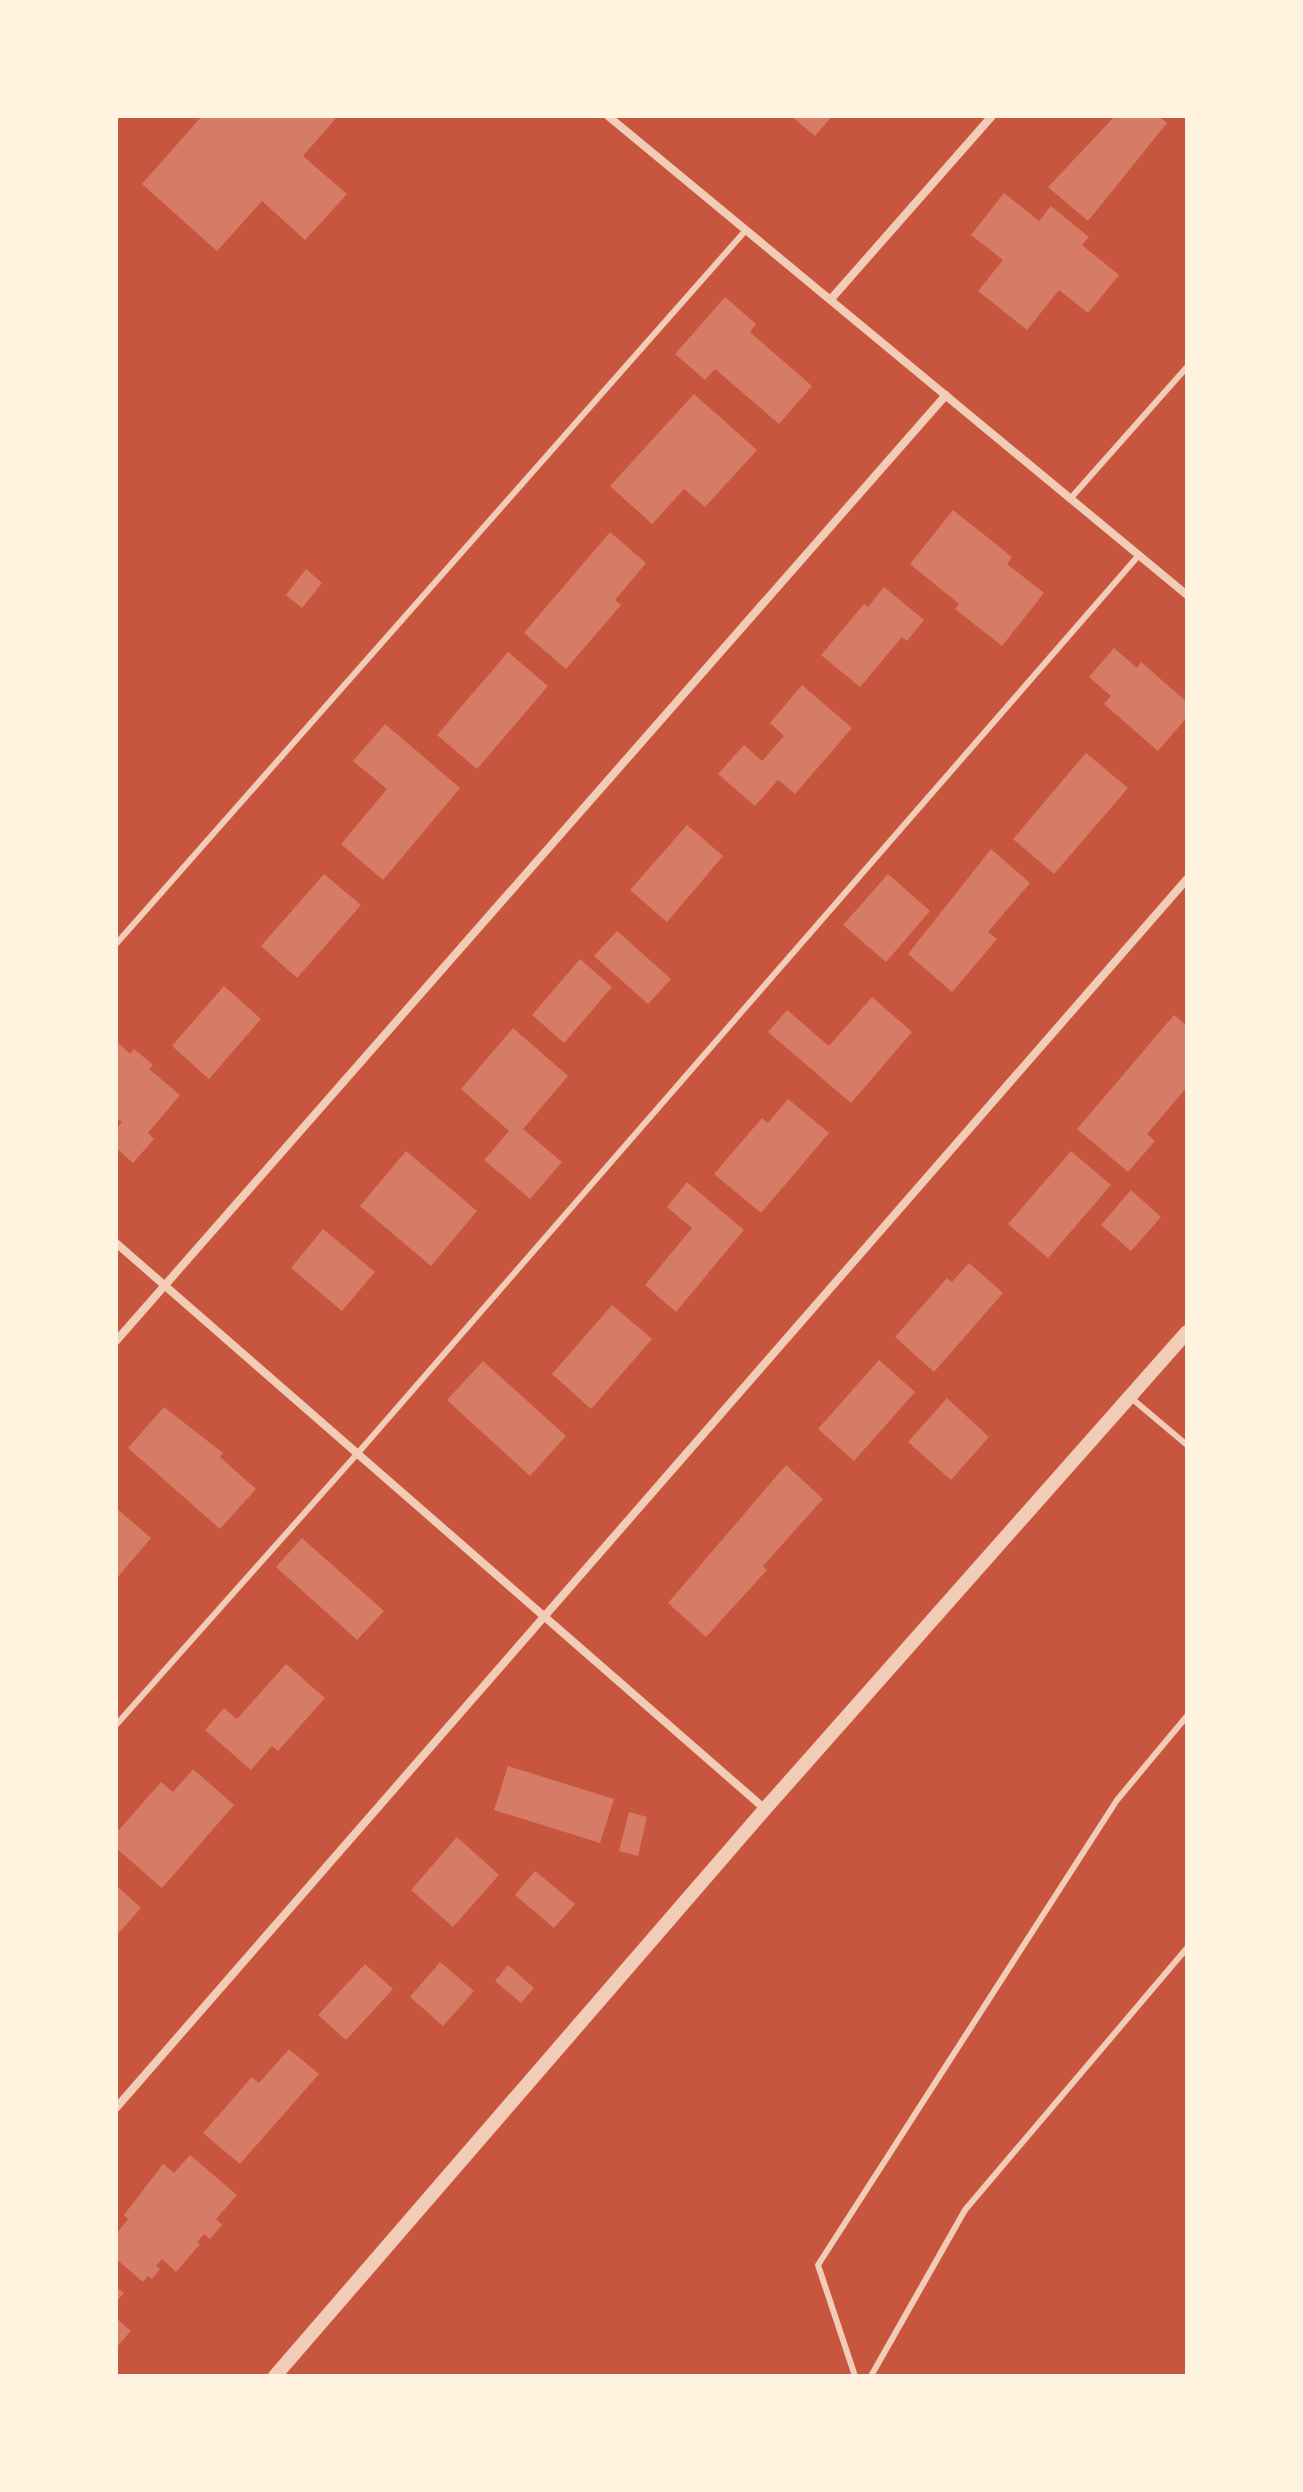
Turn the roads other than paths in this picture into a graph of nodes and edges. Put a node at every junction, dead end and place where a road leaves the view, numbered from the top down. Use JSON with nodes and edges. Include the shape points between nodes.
{"nodes":[{"id":1,"x":608,"y":116,"type":"edge"},
{"id":2,"x":992,"y":116,"type":"edge"},
{"id":3,"x":746,"y":229,"type":"junction"},
{"id":4,"x":831,"y":299,"type":"junction"},
{"id":5,"x":1187,"y":367,"type":"edge"},
{"id":6,"x":946,"y":395,"type":"junction"},
{"id":7,"x":1070,"y":499,"type":"junction"},
{"id":8,"x":1139,"y":555,"type":"junction"},
{"id":9,"x":1187,"y":595,"type":"edge"},
{"id":10,"x":1187,"y":879,"type":"edge"},
{"id":11,"x":116,"y":944,"type":"edge"},
{"id":12,"x":116,"y":1243,"type":"edge"},
{"id":13,"x":165,"y":1286,"type":"junction"},
{"id":14,"x":1187,"y":1332,"type":"edge"},
{"id":15,"x":116,"y":1341,"type":"edge"},
{"id":16,"x":1130,"y":1397,"type":"junction"},
{"id":17,"x":1187,"y":1445,"type":"edge"},
{"id":18,"x":357,"y":1454,"type":"junction"},
{"id":19,"x":545,"y":1618,"type":"junction"},
{"id":20,"x":1187,"y":1716,"type":"edge"},
{"id":21,"x":116,"y":1725,"type":"edge"},
{"id":22,"x":765,"y":1809,"type":"junction"},
{"id":23,"x":1187,"y":1948,"type":"edge"},
{"id":24,"x":116,"y":2108,"type":"edge"},
{"id":25,"x":275,"y":2376,"type":"edge"},
{"id":26,"x":855,"y":2376,"type":"edge"},
{"id":27,"x":871,"y":2376,"type":"edge"}],
"edges":[{"from":1,"to":3,"type":"street"},
{"from":2,"to":4,"type":"street"},
{"from":3,"to":4,"type":"street"},
{"from":3,"to":11,"type":"lane"},
{"from":4,"to":6,"type":"street"},
{"from":5,"to":7,"type":"lane"},
{"from":6,"to":7,"type":"street"},
{"from":6,"to":13,"type":"street"},
{"from":7,"to":8,"type":"street"},
{"from":8,"to":9,"type":"street"},
{"from":8,"to":18,"type":"lane"},
{"from":10,"to":19,"type":"street"},
{"from":12,"to":13,"type":"street"},
{"from":13,"to":15,"type":"street"},
{"from":13,"to":18,"type":"street"},
{"from":14,"to":16,"type":"street"},
{"from":16,"to":17,"type":"lane"},
{"from":16,"to":22,"type":"street"},
{"from":18,"to":19,"type":"street"},
{"from":18,"to":21,"type":"lane"},
{"from":19,"to":22,"type":"street"},
{"from":19,"to":24,"type":"street"},
{"from":20,"to":26,"type":"lane","via":[[1117,1800],[818,2265]]},
{"from":22,"to":25,"type":"street"},
{"from":23,"to":27,"type":"lane","via":[[965,2210]]}]}
